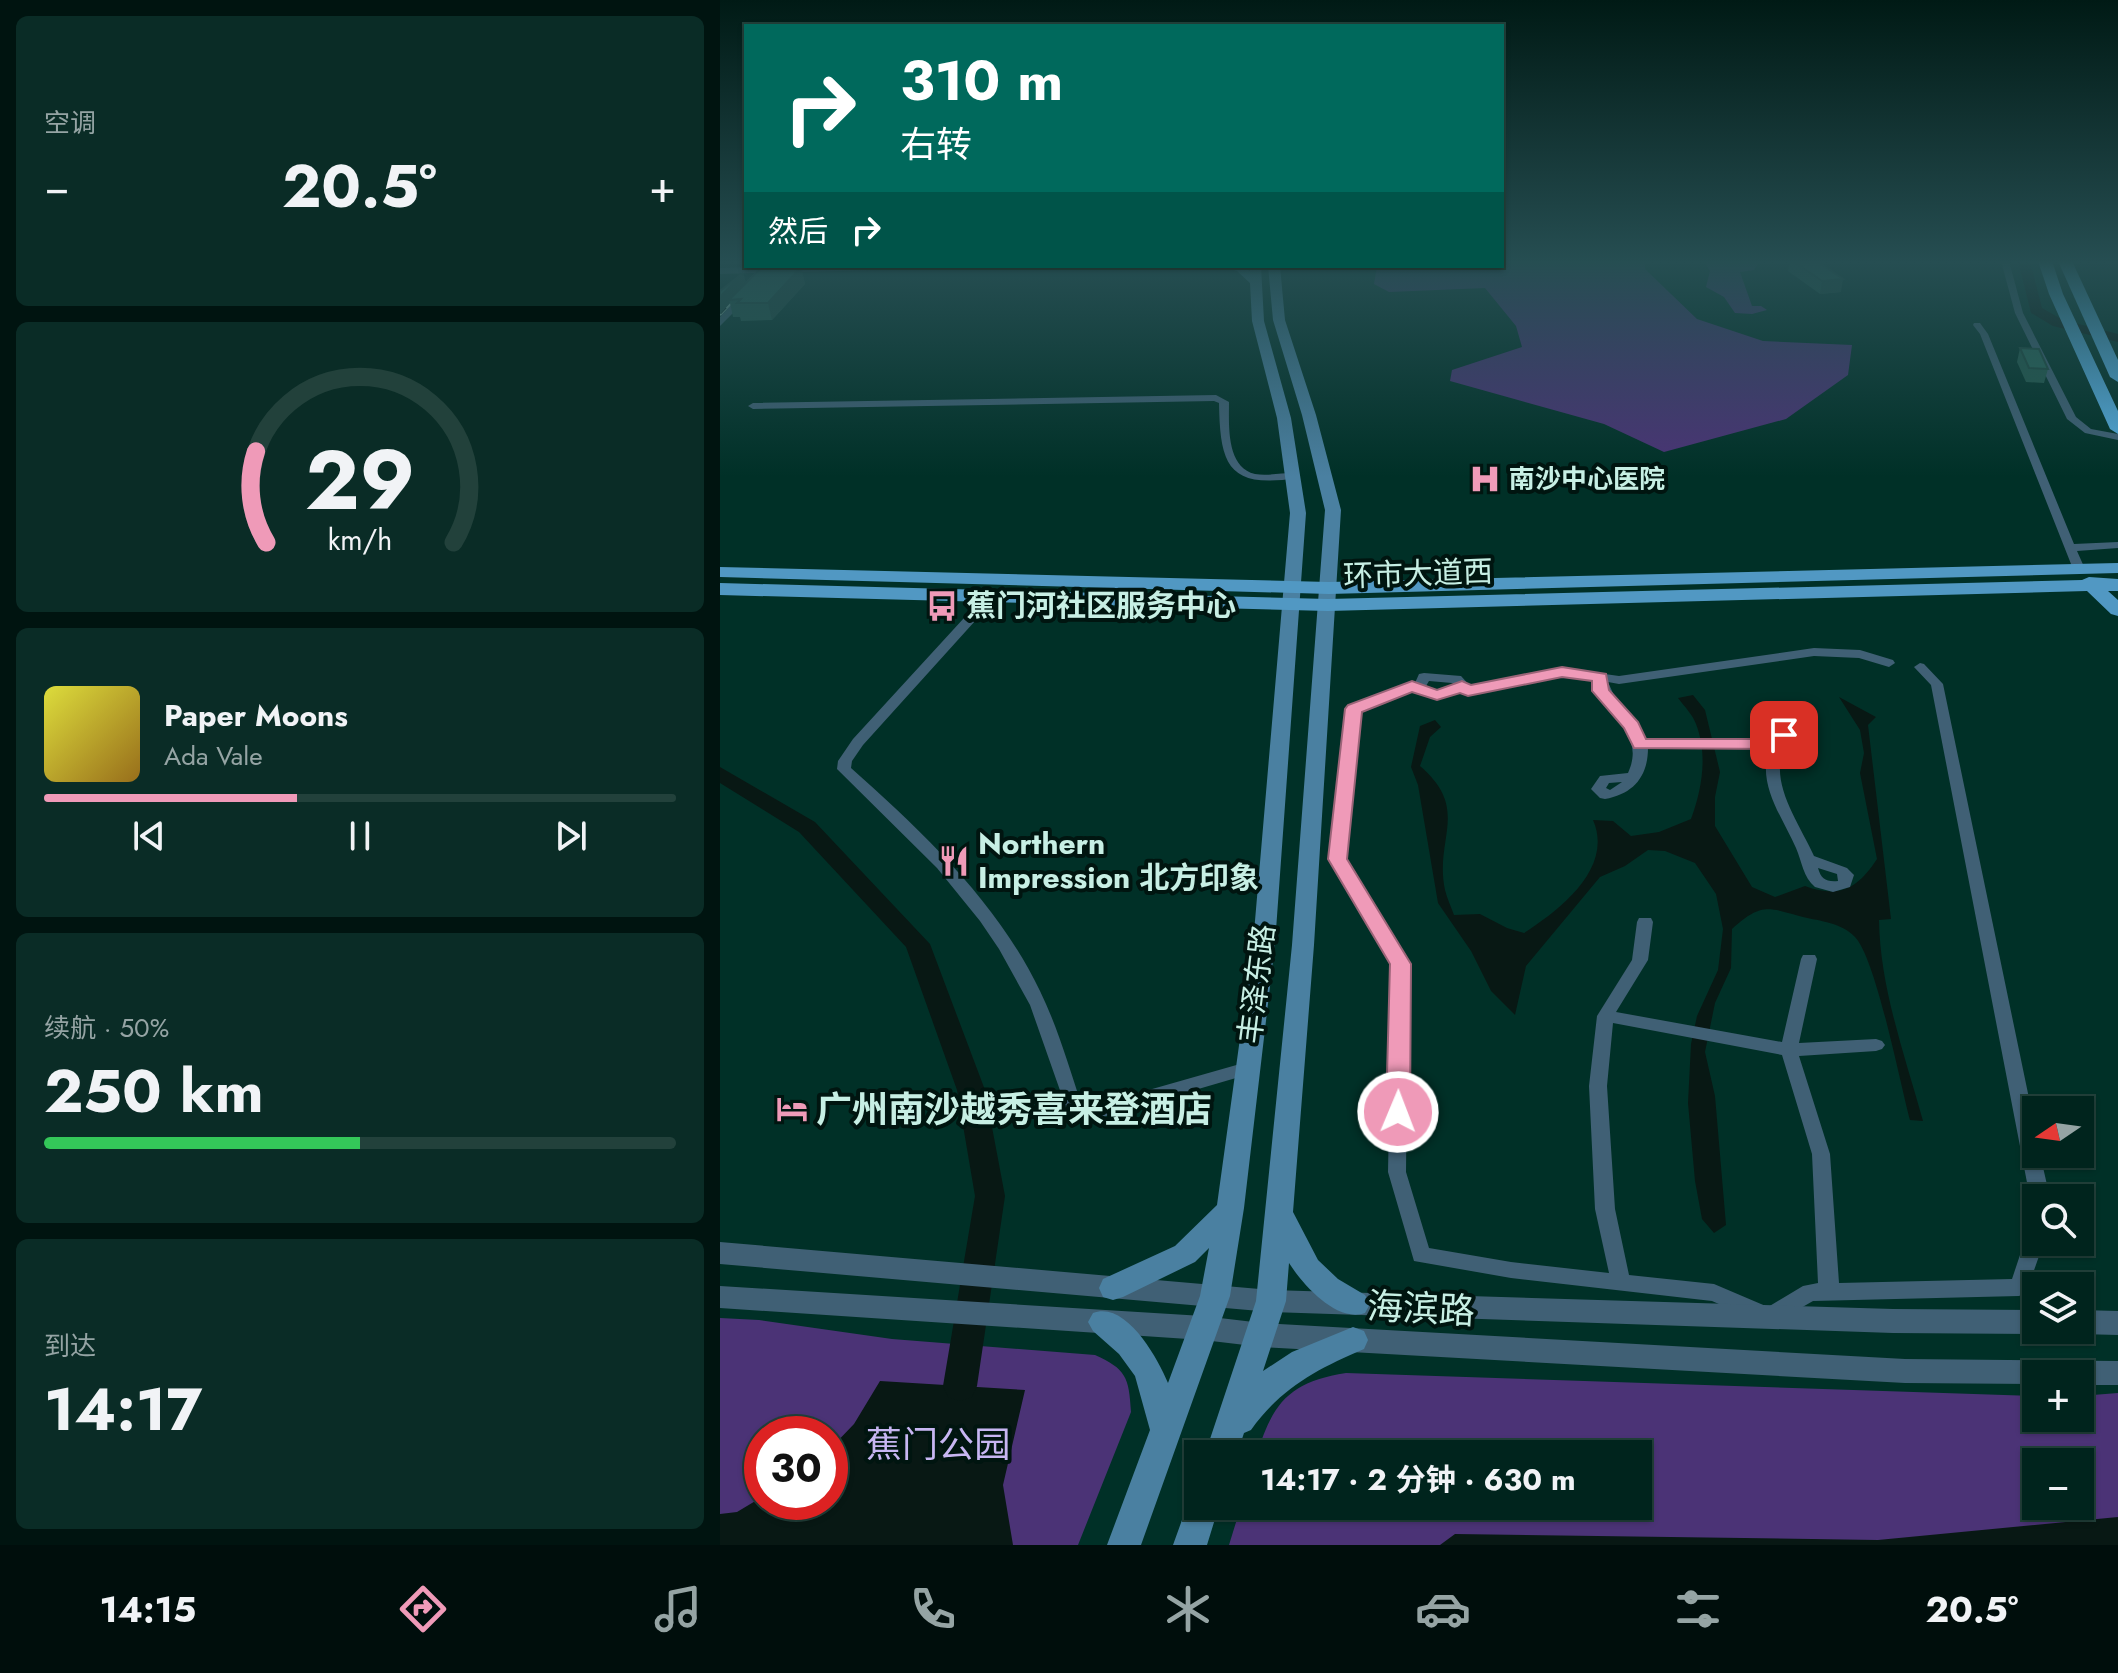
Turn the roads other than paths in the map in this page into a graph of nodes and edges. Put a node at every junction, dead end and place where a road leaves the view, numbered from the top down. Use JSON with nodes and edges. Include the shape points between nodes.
{"nodes":[{"id":1,"x":1261,"y":333,"type":"edge"},
{"id":2,"x":1283,"y":333,"type":"edge"},
{"id":3,"x":1983,"y":333,"type":"edge"},
{"id":4,"x":2029,"y":333,"type":"edge"},
{"id":5,"x":2074,"y":333,"type":"edge"},
{"id":6,"x":2098,"y":333,"type":"edge"},
{"id":7,"x":2118,"y":377,"type":"edge"},
{"id":8,"x":753,"y":406,"type":"dead end"},
{"id":9,"x":2118,"y":429,"type":"edge"},
{"id":10,"x":2118,"y":437,"type":"edge"},
{"id":11,"x":1293,"y":476,"type":"junction"},
{"id":12,"x":2118,"y":545,"type":"edge"},
{"id":13,"x":2070,"y":548,"type":"junction"},
{"id":14,"x":2118,"y":568,"type":"edge"},
{"id":15,"x":2079,"y":569,"type":"junction"},
{"id":16,"x":720,"y":572,"type":"edge"},
{"id":17,"x":2091,"y":585,"type":"junction"},
{"id":18,"x":2118,"y":585,"type":"edge"},
{"id":19,"x":720,"y":589,"type":"edge"},
{"id":20,"x":1292,"y":596,"type":"junction"},
{"id":21,"x":1329,"y":596,"type":"junction"},
{"id":22,"x":990,"y":597,"type":"junction"},
{"id":23,"x":2118,"y":610,"type":"edge"},
{"id":24,"x":1889,"y":663,"type":"dead end"},
{"id":25,"x":1920,"y":667,"type":"dead end"},
{"id":26,"x":1600,"y":677,"type":"junction"},
{"id":27,"x":1640,"y":744,"type":"junction"},
{"id":28,"x":1633,"y":777,"type":"dead end"},
{"id":29,"x":1809,"y":859,"type":"dead end"},
{"id":30,"x":1645,"y":922,"type":"dead end"},
{"id":31,"x":1809,"y":959,"type":"dead end"},
{"id":32,"x":1605,"y":1016,"type":"junction"},
{"id":33,"x":1876,"y":1045,"type":"dead end"},
{"id":34,"x":1789,"y":1050,"type":"junction"},
{"id":35,"x":1247,"y":1068,"type":"junction"},
{"id":36,"x":2037,"y":1184,"type":"edge"},
{"id":37,"x":1230,"y":1208,"type":"junction"},
{"id":38,"x":1279,"y":1210,"type":"junction"},
{"id":39,"x":720,"y":1253,"type":"edge"},
{"id":40,"x":2030,"y":1256,"type":"edge"},
{"id":41,"x":1621,"y":1282,"type":"junction"},
{"id":42,"x":1113,"y":1288,"type":"junction"},
{"id":43,"x":1829,"y":1291,"type":"junction"},
{"id":44,"x":1215,"y":1296,"type":"junction"},
{"id":45,"x":720,"y":1297,"type":"edge"},
{"id":46,"x":1271,"y":1301,"type":"junction"},
{"id":47,"x":1355,"y":1304,"type":"junction"},
{"id":48,"x":1769,"y":1317,"type":"junction"},
{"id":49,"x":1103,"y":1322,"type":"junction"},
{"id":50,"x":2022,"y":1322,"type":"edge"},
{"id":51,"x":2094,"y":1322,"type":"edge"},
{"id":52,"x":2118,"y":1323,"type":"edge"},
{"id":53,"x":1203,"y":1328,"type":"junction"},
{"id":54,"x":1262,"y":1335,"type":"junction"},
{"id":55,"x":1353,"y":1340,"type":"junction"},
{"id":56,"x":2118,"y":1373,"type":"edge"},
{"id":57,"x":1166,"y":1429,"type":"junction"},
{"id":58,"x":1226,"y":1440,"type":"edge"},
{"id":59,"x":1229,"y":1440,"type":"edge"},
{"id":60,"x":1198,"y":1520,"type":"edge"},
{"id":61,"x":1126,"y":1539,"type":"edge"},
{"id":62,"x":1190,"y":1543,"type":"edge"}],
"edges":[{"from":1,"to":11,"type":"main road","name":"丰泽东路"},
{"from":2,"to":21,"type":"main road","name":"丰泽东路","via":[[1333,510]]},
{"from":3,"to":13,"type":"street"},
{"from":4,"to":10,"type":"street","via":[[2072,419],[2088,431]]},
{"from":5,"to":9,"type":"highway"},
{"from":6,"to":7,"type":"highway"},
{"from":8,"to":11,"type":"street","via":[[1216,398],[1224,402],[1226,449],[1237,467],[1252,477]]},
{"from":11,"to":20,"type":"main road","name":"丰泽东路","via":[[1298,513]]},
{"from":12,"to":13,"type":"street"},
{"from":13,"to":15,"type":"street"},
{"from":14,"to":15,"type":"main road","name":"环市大道西"},
{"from":15,"to":17,"type":"main road"},
{"from":15,"to":21,"type":"main road","name":"环市大道西"},
{"from":16,"to":20,"type":"main road","name":"环市大道西"},
{"from":17,"to":18,"type":"main road","name":"环市大道西"},
{"from":17,"to":21,"type":"main road","name":"环市大道西"},
{"from":17,"to":23,"type":"main road"},
{"from":19,"to":22,"type":"main road","name":"环市大道西"},
{"from":20,"to":21,"type":"main road","name":"环市大道西"},
{"from":20,"to":22,"type":"main road","name":"环市大道西"},
{"from":20,"to":35,"type":"main road","name":"丰泽东路","via":[[1264,944]]},
{"from":21,"to":38,"type":"main road","name":"丰泽东路"},
{"from":22,"to":35,"type":"street","via":[[858,742],[844,769],[965,890],[1024,976],[1075,1111],[1089,1114]]},
{"from":24,"to":26,"type":"street","via":[[1860,654],[1814,652],[1669,675]]},
{"from":25,"to":36,"type":"street","via":[[1937,684]]},
{"from":26,"to":27,"type":"street","via":[[1601,691],[1632,726]]},
{"from":26,"to":41,"type":"street","via":[[1562,672],[1468,691],[1462,686],[1437,695],[1412,686],[1354,709],[1337,859],[1400,964],[1397,1172],[1421,1255]]},
{"from":27,"to":28,"type":"street","via":[[1640,768]]},
{"from":27,"to":29,"type":"street","via":[[1780,740],[1772,767],[1777,792]]},
{"from":30,"to":32,"type":"street","via":[[1640,960]]},
{"from":31,"to":34,"type":"street"},
{"from":32,"to":34,"type":"street"},
{"from":32,"to":41,"type":"street","via":[[1598,1086],[1605,1209]]},
{"from":33,"to":34,"type":"street"},
{"from":34,"to":43,"type":"street","via":[[1821,1154]]},
{"from":35,"to":37,"type":"main road","name":"丰泽东路"},
{"from":37,"to":42,"type":"main road","via":[[1185,1254]]},
{"from":37,"to":44,"type":"main road","name":"丰泽东路"},
{"from":38,"to":46,"type":"main road","name":"丰泽东路"},
{"from":38,"to":47,"type":"main road","via":[[1293,1248],[1309,1271],[1330,1291]]},
{"from":39,"to":42,"type":"street"},
{"from":40,"to":43,"type":"street","via":[[2019,1287]]},
{"from":41,"to":48,"type":"street","via":[[1714,1293]]},
{"from":42,"to":44,"type":"street"},
{"from":43,"to":48,"type":"street","via":[[1810,1292]]},
{"from":44,"to":46,"type":"street"},
{"from":44,"to":53,"type":"main road","name":"丰泽东路"},
{"from":45,"to":49,"type":"street","name":"海滨路"},
{"from":46,"to":47,"type":"street"},
{"from":46,"to":54,"type":"main road","name":"丰泽东路"},
{"from":47,"to":48,"type":"street"},
{"from":48,"to":50,"type":"street"},
{"from":49,"to":53,"type":"street","name":"海滨路"},
{"from":49,"to":57,"type":"main road","via":[[1142,1356]]},
{"from":51,"to":52,"type":"street"},
{"from":53,"to":54,"type":"street","name":"海滨路"},
{"from":53,"to":57,"type":"main road","name":"丰泽东路"},
{"from":54,"to":55,"type":"street","name":"海滨路"},
{"from":54,"to":58,"type":"main road","name":"丰泽东路"},
{"from":55,"to":56,"type":"street","name":"海滨路","via":[[1905,1371]]},
{"from":55,"to":59,"type":"main road","via":[[1286,1369],[1254,1399]]},
{"from":57,"to":61,"type":"main road","name":"丰泽东路"},
{"from":60,"to":62,"type":"main road"}]}
